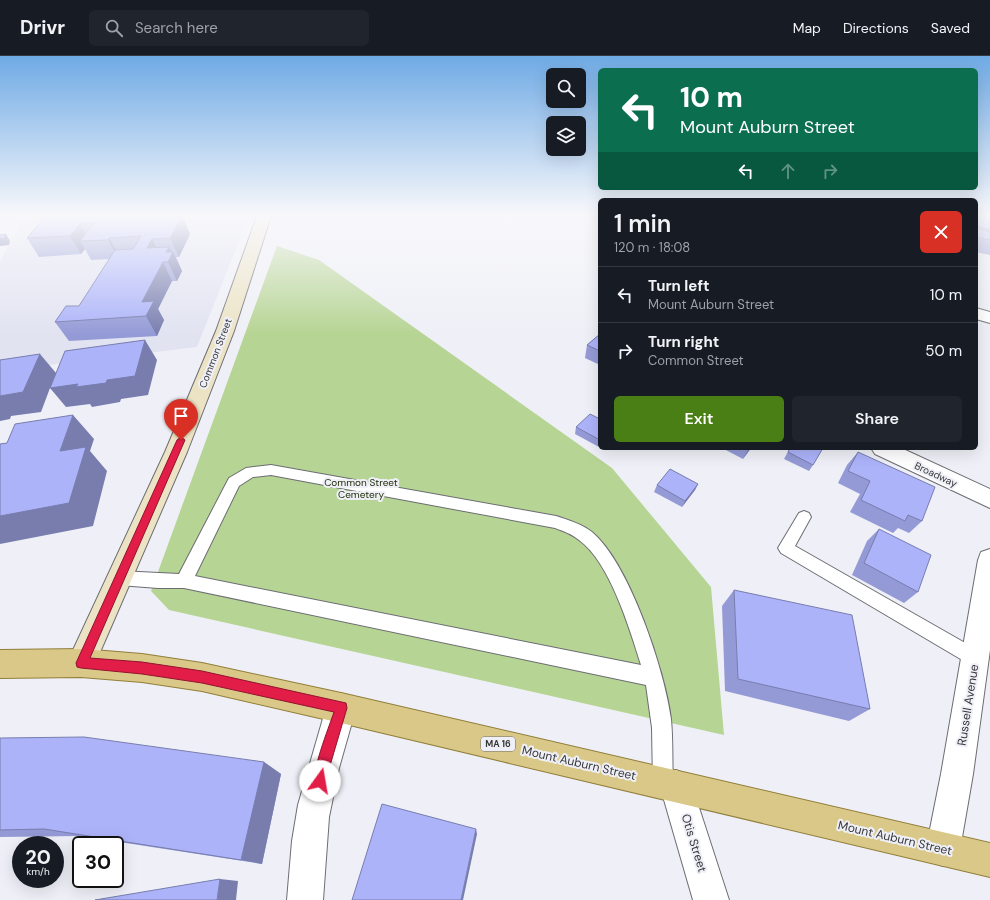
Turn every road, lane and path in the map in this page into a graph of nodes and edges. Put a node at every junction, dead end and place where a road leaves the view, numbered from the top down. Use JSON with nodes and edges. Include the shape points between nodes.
{"nodes":[{"id":1,"x":251,"y":255,"type":"edge"},
{"id":2,"x":978,"y":314,"type":"edge"},
{"id":3,"x":990,"y":318,"type":"edge"},
{"id":4,"x":886,"y":450,"type":"edge"},
{"id":5,"x":990,"y":499,"type":"edge"},
{"id":6,"x":804,"y":517,"type":"dead end"},
{"id":7,"x":990,"y":560,"type":"edge"},
{"id":8,"x":119,"y":578,"type":"junction"},
{"id":9,"x":184,"y":581,"type":"junction"},
{"id":10,"x":975,"y":658,"type":"junction"},
{"id":11,"x":81,"y":663,"type":"junction"},
{"id":12,"x":0,"y":664,"type":"edge"},
{"id":13,"x":653,"y":677,"type":"junction"},
{"id":14,"x":341,"y":708,"type":"junction"},
{"id":15,"x":670,"y":784,"type":"junction"},
{"id":16,"x":943,"y":850,"type":"junction"},
{"id":17,"x":990,"y":860,"type":"edge"},
{"id":18,"x":305,"y":900,"type":"edge"},
{"id":19,"x":711,"y":900,"type":"edge"}],
"edges":[{"from":1,"to":8,"type":"main road","name":"Common Street","via":[[225,331],[196,403]]},
{"from":2,"to":3,"type":"street"},
{"from":4,"to":5,"type":"street","name":"Broadway"},
{"from":6,"to":10,"type":"lane","via":[[786,548]]},
{"from":7,"to":10,"type":"street","name":"Russell Avenue"},
{"from":8,"to":9,"type":"lane"},
{"from":8,"to":11,"type":"main road","name":"Common Street"},
{"from":9,"to":13,"type":"lane"},
{"from":9,"to":13,"type":"lane","via":[[234,482],[241,476],[261,470],[556,522],[587,537],[610,567],[642,638]]},
{"from":10,"to":16,"type":"street","name":"Russell Avenue"},
{"from":11,"to":12,"type":"main road","name":"Mount Auburn Street","number":"MA 16"},
{"from":11,"to":14,"type":"main road","name":"Mount Auburn Street","number":"MA 16","via":[[142,668],[202,677]]},
{"from":13,"to":15,"type":"lane"},
{"from":14,"to":15,"type":"main road","name":"Mount Auburn Street","number":"MA 16"},
{"from":14,"to":18,"type":"street","via":[[314,806]]},
{"from":15,"to":16,"type":"main road","name":"Mount Auburn Street","number":"MA 16"},
{"from":15,"to":19,"type":"street","name":"Otis Street"},
{"from":16,"to":17,"type":"main road","name":"Mount Auburn Street","number":"MA 16"}]}
